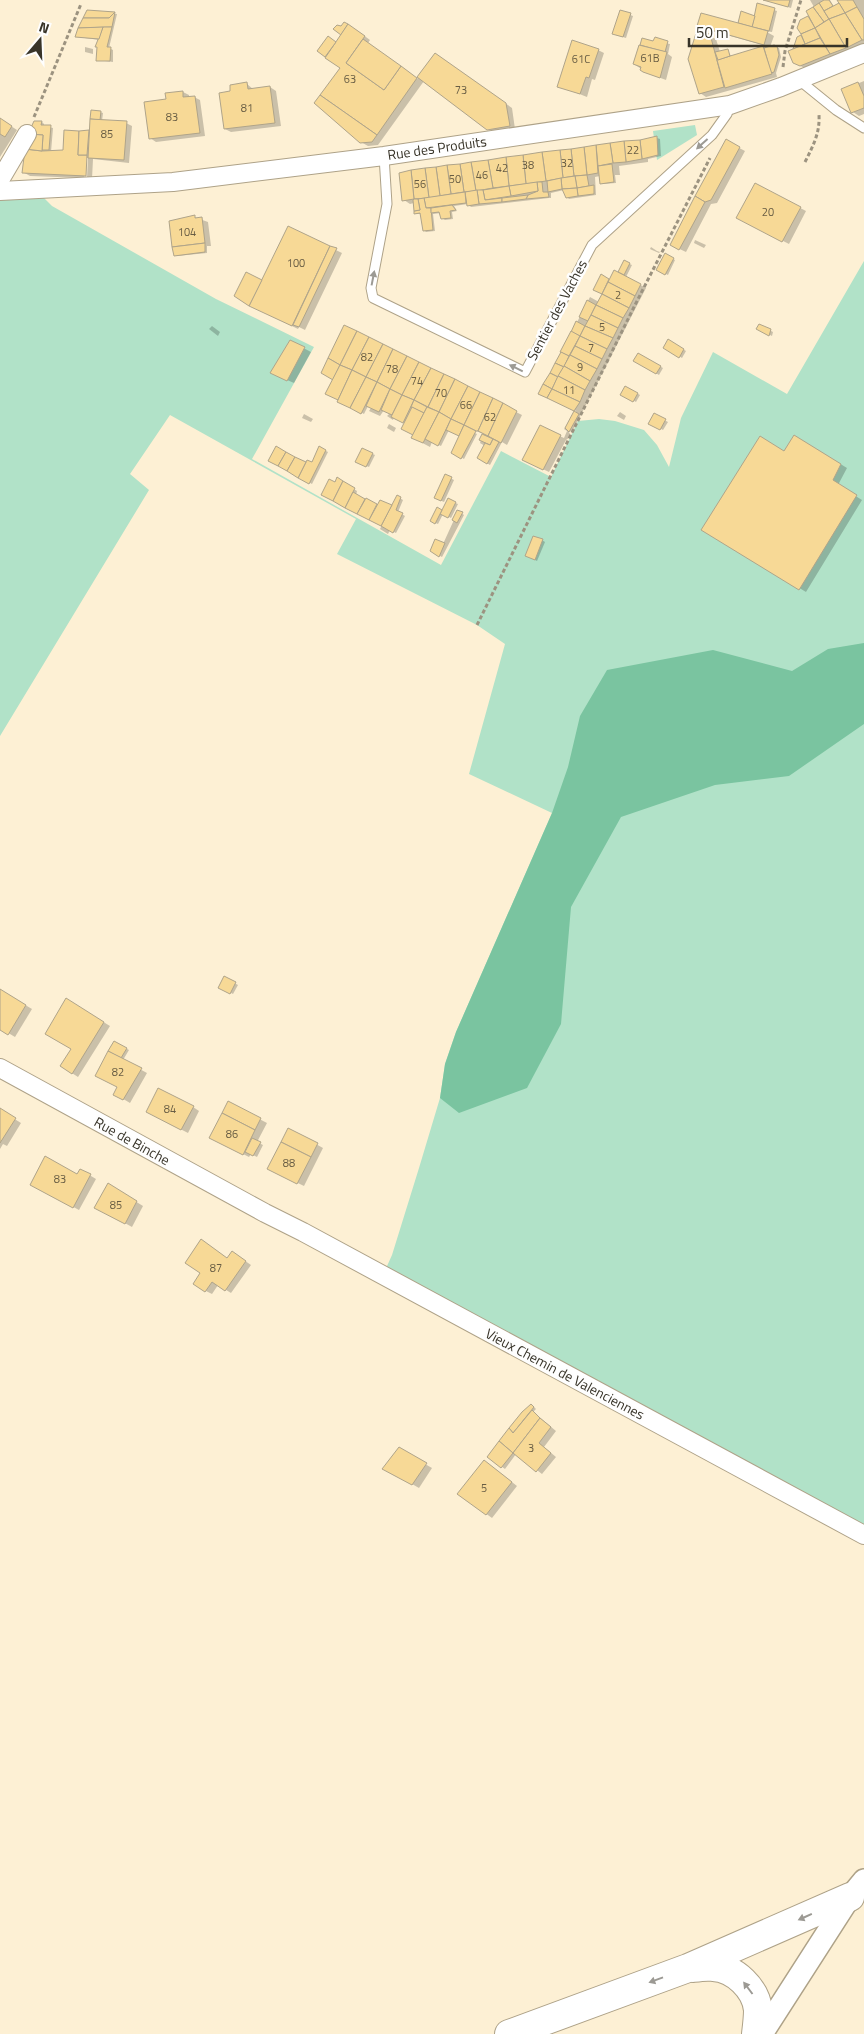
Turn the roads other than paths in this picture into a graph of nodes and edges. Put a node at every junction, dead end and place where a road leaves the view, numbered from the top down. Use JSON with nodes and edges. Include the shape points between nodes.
{"nodes":[{"id":1,"x":864,"y":53,"type":"edge"},
{"id":2,"x":799,"y":80,"type":"junction"},
{"id":3,"x":730,"y":105,"type":"junction"},
{"id":4,"x":864,"y":128,"type":"edge"},
{"id":5,"x":27,"y":134,"type":"road end"},
{"id":6,"x":384,"y":156,"type":"junction"},
{"id":7,"x":0,"y":180,"type":"edge"},
{"id":8,"x":0,"y":191,"type":"edge"},
{"id":9,"x":0,"y":1068,"type":"edge"},
{"id":10,"x":265,"y":1213,"type":"joint"},
{"id":11,"x":864,"y":1535,"type":"edge"},
{"id":12,"x":857,"y":1888,"type":"edge"},
{"id":13,"x":688,"y":1968,"type":"junction"},
{"id":14,"x":510,"y":2034,"type":"edge"},
{"id":15,"x":756,"y":2034,"type":"edge"},
{"id":16,"x":762,"y":2034,"type":"edge"}],
"edges":[{"from":1,"to":2,"type":"street","name":"Rue des Produits"},
{"from":2,"to":3,"type":"street","name":"Rue des Produits"},
{"from":2,"to":4,"type":"lane"},
{"from":3,"to":6,"type":"street","name":"Rue des Produits"},
{"from":3,"to":6,"type":"lane","name":"Sentier des Vaches","one_way":true,"via":[[712,135],[592,245],[525,372],[373,298],[372,288],[388,204]]},
{"from":5,"to":7,"type":"street"},
{"from":6,"to":8,"type":"street","name":"Rue des Produits","via":[[173,182]]},
{"from":9,"to":10,"type":"street","name":"Rue de Binche"},
{"from":10,"to":11,"type":"street","name":"Vieux Chemin de Valenciennes"},
{"from":12,"to":13,"type":"highway","one_way":true},
{"from":12,"to":16,"type":"street"},
{"from":13,"to":14,"type":"highway","one_way":true},
{"from":15,"to":13,"type":"highway","one_way":true,"via":[[758,2009],[753,1993],[743,1981],[730,1971],[714,1966]]}]}
